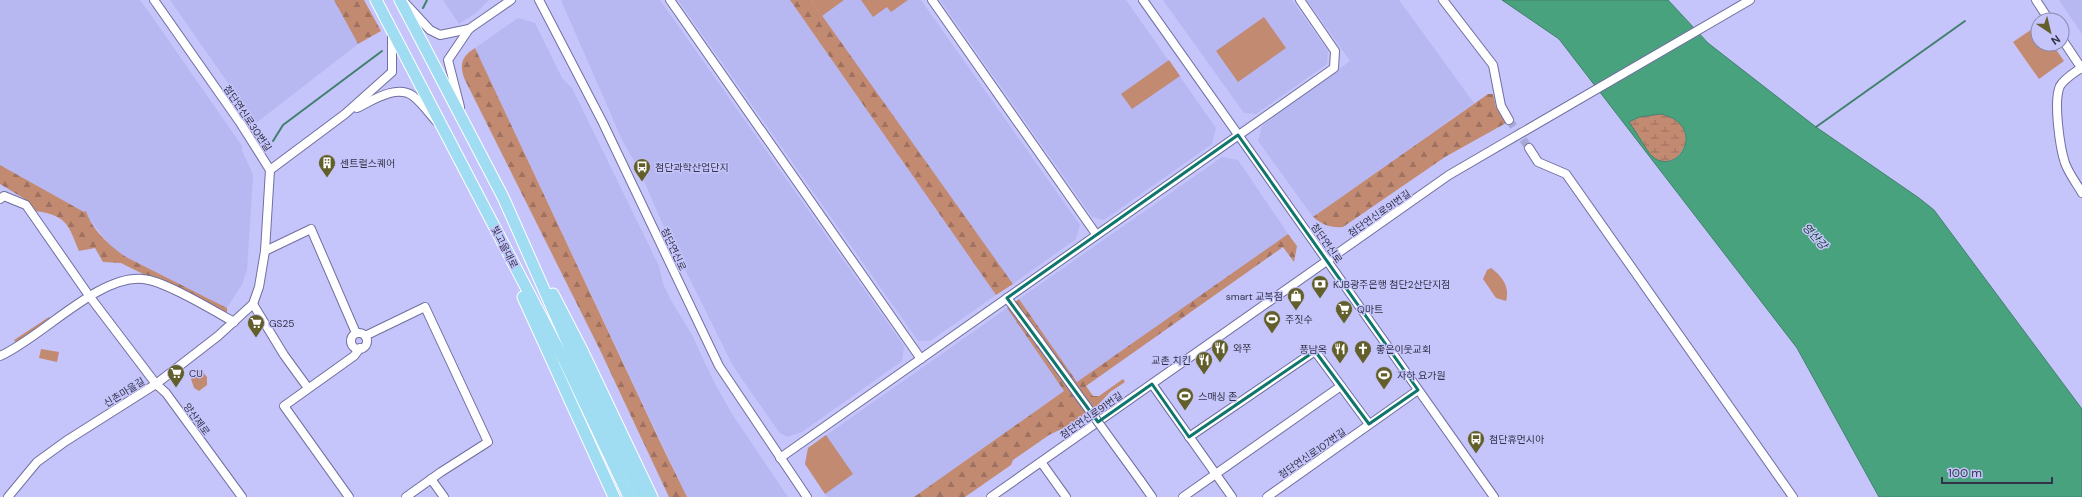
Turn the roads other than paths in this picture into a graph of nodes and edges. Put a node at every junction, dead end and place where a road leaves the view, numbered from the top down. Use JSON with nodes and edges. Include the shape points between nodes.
{"nodes":[{"id":1,"x":154,"y":0,"type":"edge"},
{"id":2,"x":376,"y":0,"type":"edge"},
{"id":3,"x":401,"y":0,"type":"edge"},
{"id":4,"x":511,"y":0,"type":"edge"},
{"id":5,"x":539,"y":0,"type":"edge"},
{"id":6,"x":670,"y":0,"type":"edge"},
{"id":7,"x":932,"y":0,"type":"edge"},
{"id":8,"x":1143,"y":0,"type":"edge"},
{"id":9,"x":1300,"y":0,"type":"edge"},
{"id":10,"x":1443,"y":0,"type":"edge"},
{"id":11,"x":1750,"y":0,"type":"edge"},
{"id":12,"x":2036,"y":0,"type":"edge"},
{"id":13,"x":2044,"y":12,"type":"edge"},
{"id":14,"x":392,"y":29,"type":"junction"},
{"id":15,"x":469,"y":29,"type":"junction"},
{"id":16,"x":2070,"y":51,"type":"edge"},
{"id":17,"x":2082,"y":68,"type":"edge"},
{"id":18,"x":346,"y":114,"type":"junction"},
{"id":19,"x":1509,"y":120,"type":"tunnel mouth"},
{"id":20,"x":464,"y":121,"type":"junction"},
{"id":21,"x":446,"y":132,"type":"junction"},
{"id":22,"x":1238,"y":135,"type":"junction"},
{"id":23,"x":1529,"y":148,"type":"tunnel mouth"},
{"id":24,"x":270,"y":170,"type":"junction"},
{"id":25,"x":2082,"y":193,"type":"edge"},
{"id":26,"x":503,"y":197,"type":"junction"},
{"id":27,"x":0,"y":199,"type":"edge"},
{"id":28,"x":484,"y":206,"type":"junction"},
{"id":29,"x":1096,"y":234,"type":"junction"},
{"id":30,"x":265,"y":251,"type":"junction"},
{"id":31,"x":1328,"y":261,"type":"junction"},
{"id":32,"x":90,"y":297,"type":"junction"},
{"id":33,"x":1007,"y":298,"type":"junction"},
{"id":34,"x":253,"y":304,"type":"junction"},
{"id":35,"x":234,"y":322,"type":"junction"},
{"id":36,"x":356,"y":333,"type":"junction"},
{"id":37,"x":365,"y":336,"type":"junction"},
{"id":38,"x":360,"y":348,"type":"junction"},
{"id":39,"x":0,"y":356,"type":"edge"},
{"id":40,"x":921,"y":359,"type":"junction"},
{"id":41,"x":156,"y":384,"type":"junction"},
{"id":42,"x":1152,"y":384,"type":"junction"},
{"id":43,"x":1341,"y":386,"type":"junction"},
{"id":44,"x":308,"y":388,"type":"junction"},
{"id":45,"x":1418,"y":390,"type":"junction"},
{"id":46,"x":1369,"y":424,"type":"junction"},
{"id":47,"x":1190,"y":437,"type":"junction"},
{"id":48,"x":780,"y":458,"type":"junction"},
{"id":49,"x":1041,"y":462,"type":"junction"},
{"id":50,"x":1216,"y":474,"type":"junction"},
{"id":51,"x":431,"y":479,"type":"junction"},
{"id":52,"x":8,"y":497,"type":"edge"},
{"id":53,"x":242,"y":497,"type":"edge"},
{"id":54,"x":350,"y":497,"type":"edge"},
{"id":55,"x":406,"y":497,"type":"edge"},
{"id":56,"x":444,"y":497,"type":"edge"},
{"id":57,"x":614,"y":497,"type":"edge"},
{"id":58,"x":629,"y":497,"type":"edge"},
{"id":59,"x":641,"y":497,"type":"edge"},
{"id":60,"x":652,"y":497,"type":"edge"},
{"id":61,"x":807,"y":497,"type":"edge"},
{"id":62,"x":991,"y":497,"type":"edge"},
{"id":63,"x":1066,"y":497,"type":"edge"},
{"id":64,"x":1152,"y":497,"type":"edge"},
{"id":65,"x":1183,"y":497,"type":"edge"},
{"id":66,"x":1232,"y":497,"type":"edge"},
{"id":67,"x":1267,"y":497,"type":"edge"},
{"id":68,"x":1494,"y":497,"type":"edge"},
{"id":69,"x":1793,"y":497,"type":"edge"}],
"edges":[{"from":1,"to":24,"type":"street","name":"첨단연신로30번길"},
{"from":2,"to":14,"type":"main road","name":"빛고을대로"},
{"from":3,"to":15,"type":"street","via":[[430,30],[440,35]]},
{"from":3,"to":20,"type":"main road","name":"빛고을대로"},
{"from":4,"to":15,"type":"street"},
{"from":5,"to":48,"type":"street","name":"첨단연신로","via":[[603,123],[719,366]]},
{"from":6,"to":40,"type":"street"},
{"from":7,"to":29,"type":"street"},
{"from":8,"to":22,"type":"street","name":"첨단연신로"},
{"from":9,"to":22,"type":"street","via":[[1336,50],[1334,68]]},
{"from":10,"to":19,"type":"street","via":[[1493,65],[1501,106]]},
{"from":11,"to":31,"type":"street","name":"첨단연신로91번길","via":[[1449,175]]},
{"from":12,"to":13,"type":"street"},
{"from":14,"to":18,"type":"street","via":[[392,72]]},
{"from":14,"to":21,"type":"main road","name":"빛고을대로"},
{"from":15,"to":20,"type":"street","via":[[448,60]]},
{"from":16,"to":17,"type":"street"},
{"from":17,"to":25,"type":"street","via":[[2060,86],[2056,99],[2062,153]]},
{"from":18,"to":21,"type":"street","via":[[385,94],[397,92],[412,95]]},
{"from":18,"to":24,"type":"street"},
{"from":20,"to":26,"type":"main road","name":"빛고을대로"},
{"from":21,"to":28,"type":"main road","name":"빛고을대로"},
{"from":22,"to":29,"type":"street"},
{"from":22,"to":31,"type":"street","name":"첨단연신로"},
{"from":23,"to":69,"type":"street","via":[[1538,162],[1566,174]]},
{"from":24,"to":30,"type":"street","name":"신촌마을길"},
{"from":26,"to":59,"type":"main road","name":"빛고을대로","via":[[573,355]]},
{"from":26,"to":60,"type":"main road","via":[[582,350]]},
{"from":27,"to":32,"type":"street","name":"양산제로","via":[[4,196],[26,205]]},
{"from":28,"to":57,"type":"main road"},
{"from":28,"to":58,"type":"main road","name":"빛고을대로","via":[[564,360]]},
{"from":29,"to":33,"type":"street"},
{"from":30,"to":34,"type":"street","name":"신촌마을길","via":[[259,287]]},
{"from":30,"to":36,"type":"street","via":[[311,229]]},
{"from":31,"to":42,"type":"street","name":"첨단연신로91번길"},
{"from":31,"to":45,"type":"street","name":"첨단연신로"},
{"from":32,"to":35,"type":"street","via":[[115,282],[144,279],[195,300]]},
{"from":32,"to":39,"type":"street","via":[[14,350]]},
{"from":32,"to":41,"type":"street","name":"양산제로"},
{"from":33,"to":40,"type":"street"},
{"from":33,"to":64,"type":"street","bridge":true},
{"from":34,"to":35,"type":"street","name":"신촌마을길"},
{"from":34,"to":44,"type":"street","via":[[284,355]]},
{"from":35,"to":41,"type":"street","name":"신촌마을길"},
{"from":36,"to":37,"type":"street"},
{"from":36,"to":38,"type":"street","via":[[351,341],[355,348]]},
{"from":37,"to":38,"type":"street","via":[[366,343]]},
{"from":37,"to":51,"type":"street","via":[[425,307],[487,439],[488,442]]},
{"from":38,"to":44,"type":"street","via":[[354,356]]},
{"from":40,"to":48,"type":"street"},
{"from":41,"to":52,"type":"street","name":"신촌마을길","via":[[37,462]]},
{"from":41,"to":53,"type":"street","name":"양산제로"},
{"from":42,"to":47,"type":"street"},
{"from":42,"to":49,"type":"street","name":"첨단연신로91번길"},
{"from":43,"to":46,"type":"street"},
{"from":43,"to":47,"type":"street","via":[[1315,351]]},
{"from":43,"to":50,"type":"street"},
{"from":44,"to":54,"type":"street","via":[[284,406]]},
{"from":45,"to":46,"type":"street","name":"첨단연신로107번길"},
{"from":45,"to":68,"type":"street","name":"첨단연신로"},
{"from":46,"to":67,"type":"street","name":"첨단연신로107번길"},
{"from":47,"to":50,"type":"street"},
{"from":48,"to":61,"type":"street","name":"첨단연신로"},
{"from":49,"to":62,"type":"street","name":"첨단연신로91번길"},
{"from":49,"to":63,"type":"street"},
{"from":50,"to":65,"type":"street"},
{"from":50,"to":66,"type":"street"},
{"from":51,"to":55,"type":"street"},
{"from":51,"to":56,"type":"street"}]}
